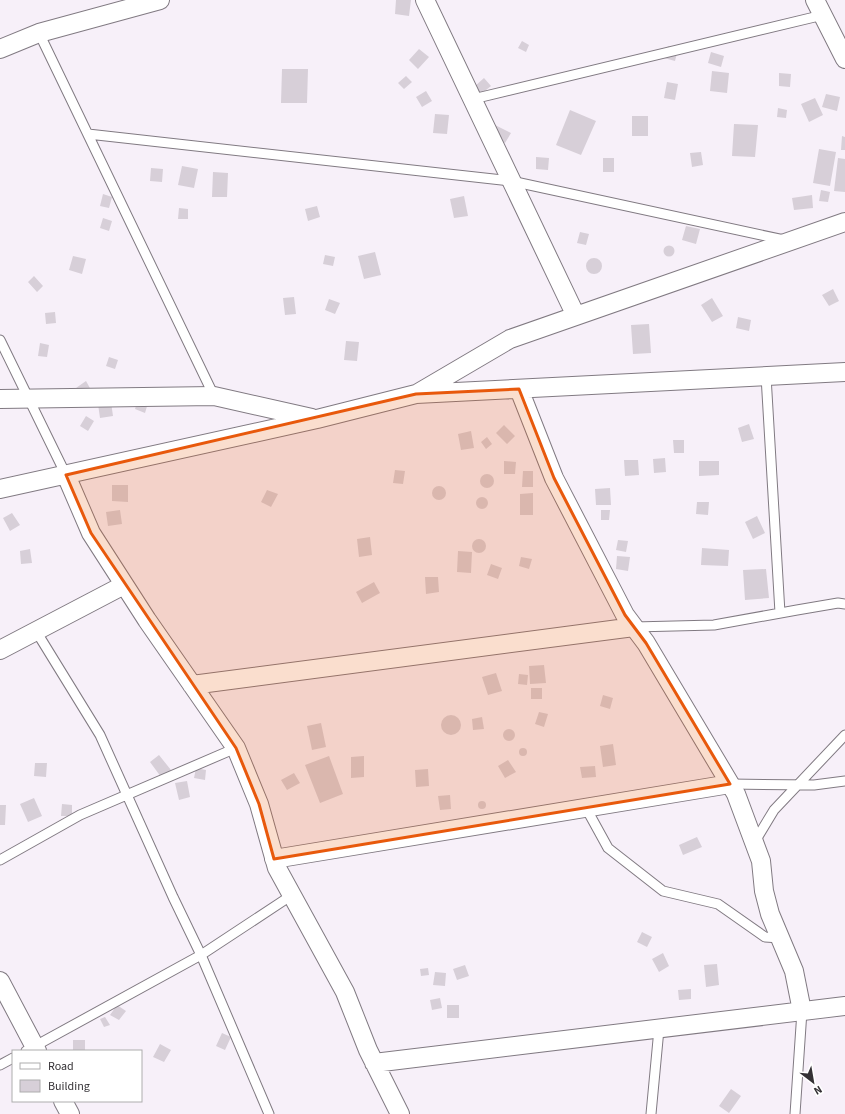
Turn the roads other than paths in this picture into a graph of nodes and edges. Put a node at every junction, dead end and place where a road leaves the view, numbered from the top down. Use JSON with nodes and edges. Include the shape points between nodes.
{"nodes":[{"id":1,"x":160,"y":0,"type":"edge"},
{"id":2,"x":425,"y":0,"type":"edge"},
{"id":3,"x":819,"y":8,"type":"edge"},
{"id":4,"x":40,"y":33,"type":"junction"},
{"id":5,"x":0,"y":49,"type":"edge"},
{"id":6,"x":845,"y":59,"type":"edge"},
{"id":7,"x":473,"y":100,"type":"junction"},
{"id":8,"x":88,"y":134,"type":"junction"},
{"id":9,"x":511,"y":181,"type":"junction"},
{"id":10,"x":845,"y":222,"type":"edge"},
{"id":11,"x":790,"y":242,"type":"junction"},
{"id":12,"x":576,"y":316,"type":"junction"},
{"id":13,"x":0,"y":340,"type":"edge"},
{"id":14,"x":845,"y":372,"type":"edge"},
{"id":15,"x":766,"y":376,"type":"junction"},
{"id":16,"x":519,"y":389,"type":"junction"},
{"id":17,"x":416,"y":394,"type":"junction"},
{"id":18,"x":214,"y":396,"type":"junction"},
{"id":19,"x":0,"y":398,"type":"edge"},
{"id":20,"x":27,"y":398,"type":"junction"},
{"id":21,"x":317,"y":419,"type":"junction"},
{"id":22,"x":66,"y":475,"type":"junction"},
{"id":23,"x":0,"y":489,"type":"edge"},
{"id":24,"x":124,"y":585,"type":"junction"},
{"id":25,"x":845,"y":604,"type":"edge"},
{"id":26,"x":780,"y":613,"type":"junction"},
{"id":27,"x":634,"y":627,"type":"junction"},
{"id":28,"x":36,"y":631,"type":"junction"},
{"id":29,"x":0,"y":650,"type":"edge"},
{"id":30,"x":192,"y":686,"type":"junction"},
{"id":31,"x":845,"y":735,"type":"edge"},
{"id":32,"x":236,"y":748,"type":"junction"},
{"id":33,"x":845,"y":781,"type":"edge"},
{"id":34,"x":730,"y":784,"type":"junction"},
{"id":35,"x":798,"y":785,"type":"junction"},
{"id":36,"x":127,"y":795,"type":"junction"},
{"id":37,"x":586,"y":808,"type":"junction"},
{"id":38,"x":754,"y":843,"type":"junction"},
{"id":39,"x":274,"y":859,"type":"junction"},
{"id":40,"x":0,"y":860,"type":"edge"},
{"id":41,"x":292,"y":895,"type":"junction"},
{"id":42,"x":780,"y":938,"type":"junction"},
{"id":43,"x":201,"y":955,"type":"junction"},
{"id":44,"x":0,"y":981,"type":"edge"},
{"id":45,"x":845,"y":1006,"type":"edge"},
{"id":46,"x":802,"y":1011,"type":"junction"},
{"id":47,"x":659,"y":1028,"type":"junction"},
{"id":48,"x":32,"y":1049,"type":"edge"},
{"id":49,"x":12,"y":1059,"type":"edge"},
{"id":50,"x":374,"y":1063,"type":"junction"},
{"id":51,"x":0,"y":1065,"type":"edge"},
{"id":52,"x":64,"y":1102,"type":"edge"},
{"id":53,"x":70,"y":1114,"type":"edge"},
{"id":54,"x":269,"y":1114,"type":"edge"},
{"id":55,"x":400,"y":1114,"type":"edge"},
{"id":56,"x":651,"y":1114,"type":"edge"},
{"id":57,"x":795,"y":1114,"type":"edge"}],
"edges":[{"from":1,"to":4,"type":"street"},
{"from":2,"to":7,"type":"street"},
{"from":3,"to":6,"type":"street"},
{"from":3,"to":7,"type":"lane"},
{"from":4,"to":5,"type":"street"},
{"from":4,"to":8,"type":"lane"},
{"from":7,"to":9,"type":"street"},
{"from":8,"to":9,"type":"lane"},
{"from":8,"to":18,"type":"lane"},
{"from":9,"to":11,"type":"lane"},
{"from":9,"to":12,"type":"street"},
{"from":10,"to":11,"type":"street"},
{"from":11,"to":12,"type":"street"},
{"from":12,"to":17,"type":"street","via":[[510,339]]},
{"from":13,"to":20,"type":"lane"},
{"from":14,"to":15,"type":"street"},
{"from":15,"to":16,"type":"street"},
{"from":15,"to":26,"type":"lane"},
{"from":16,"to":17,"type":"street"},
{"from":16,"to":27,"type":"street","via":[[563,497],[625,615]]},
{"from":17,"to":21,"type":"street"},
{"from":18,"to":20,"type":"street"},
{"from":18,"to":21,"type":"street"},
{"from":19,"to":20,"type":"street"},
{"from":20,"to":22,"type":"lane"},
{"from":21,"to":22,"type":"street"},
{"from":22,"to":23,"type":"street"},
{"from":22,"to":24,"type":"street","via":[[91,533]]},
{"from":24,"to":28,"type":"street"},
{"from":24,"to":30,"type":"street"},
{"from":25,"to":26,"type":"lane"},
{"from":26,"to":27,"type":"lane","via":[[714,625]]},
{"from":27,"to":30,"type":"street"},
{"from":27,"to":34,"type":"street"},
{"from":28,"to":29,"type":"street"},
{"from":28,"to":36,"type":"lane","via":[[100,735]]},
{"from":30,"to":32,"type":"street"},
{"from":31,"to":35,"type":"lane"},
{"from":32,"to":36,"type":"lane"},
{"from":32,"to":39,"type":"street","via":[[259,804]]},
{"from":33,"to":35,"type":"lane"},
{"from":34,"to":35,"type":"lane"},
{"from":34,"to":37,"type":"street"},
{"from":34,"to":38,"type":"street"},
{"from":35,"to":38,"type":"lane","via":[[774,810]]},
{"from":36,"to":40,"type":"lane","via":[[80,815]]},
{"from":36,"to":43,"type":"lane"},
{"from":37,"to":39,"type":"street"},
{"from":37,"to":42,"type":"lane","via":[[608,848],[663,891],[718,904],[765,937]]},
{"from":38,"to":42,"type":"street","via":[[761,862],[770,914]]},
{"from":39,"to":41,"type":"street"},
{"from":41,"to":43,"type":"lane"},
{"from":41,"to":50,"type":"street","via":[[345,992]]},
{"from":42,"to":46,"type":"street","via":[[794,971]]},
{"from":43,"to":48,"type":"lane"},
{"from":43,"to":54,"type":"lane"},
{"from":44,"to":48,"type":"street"},
{"from":45,"to":46,"type":"street"},
{"from":46,"to":47,"type":"street"},
{"from":46,"to":57,"type":"lane"},
{"from":47,"to":50,"type":"street"},
{"from":47,"to":56,"type":"lane"},
{"from":49,"to":51,"type":"lane"},
{"from":50,"to":55,"type":"street"},
{"from":52,"to":53,"type":"street"}]}
